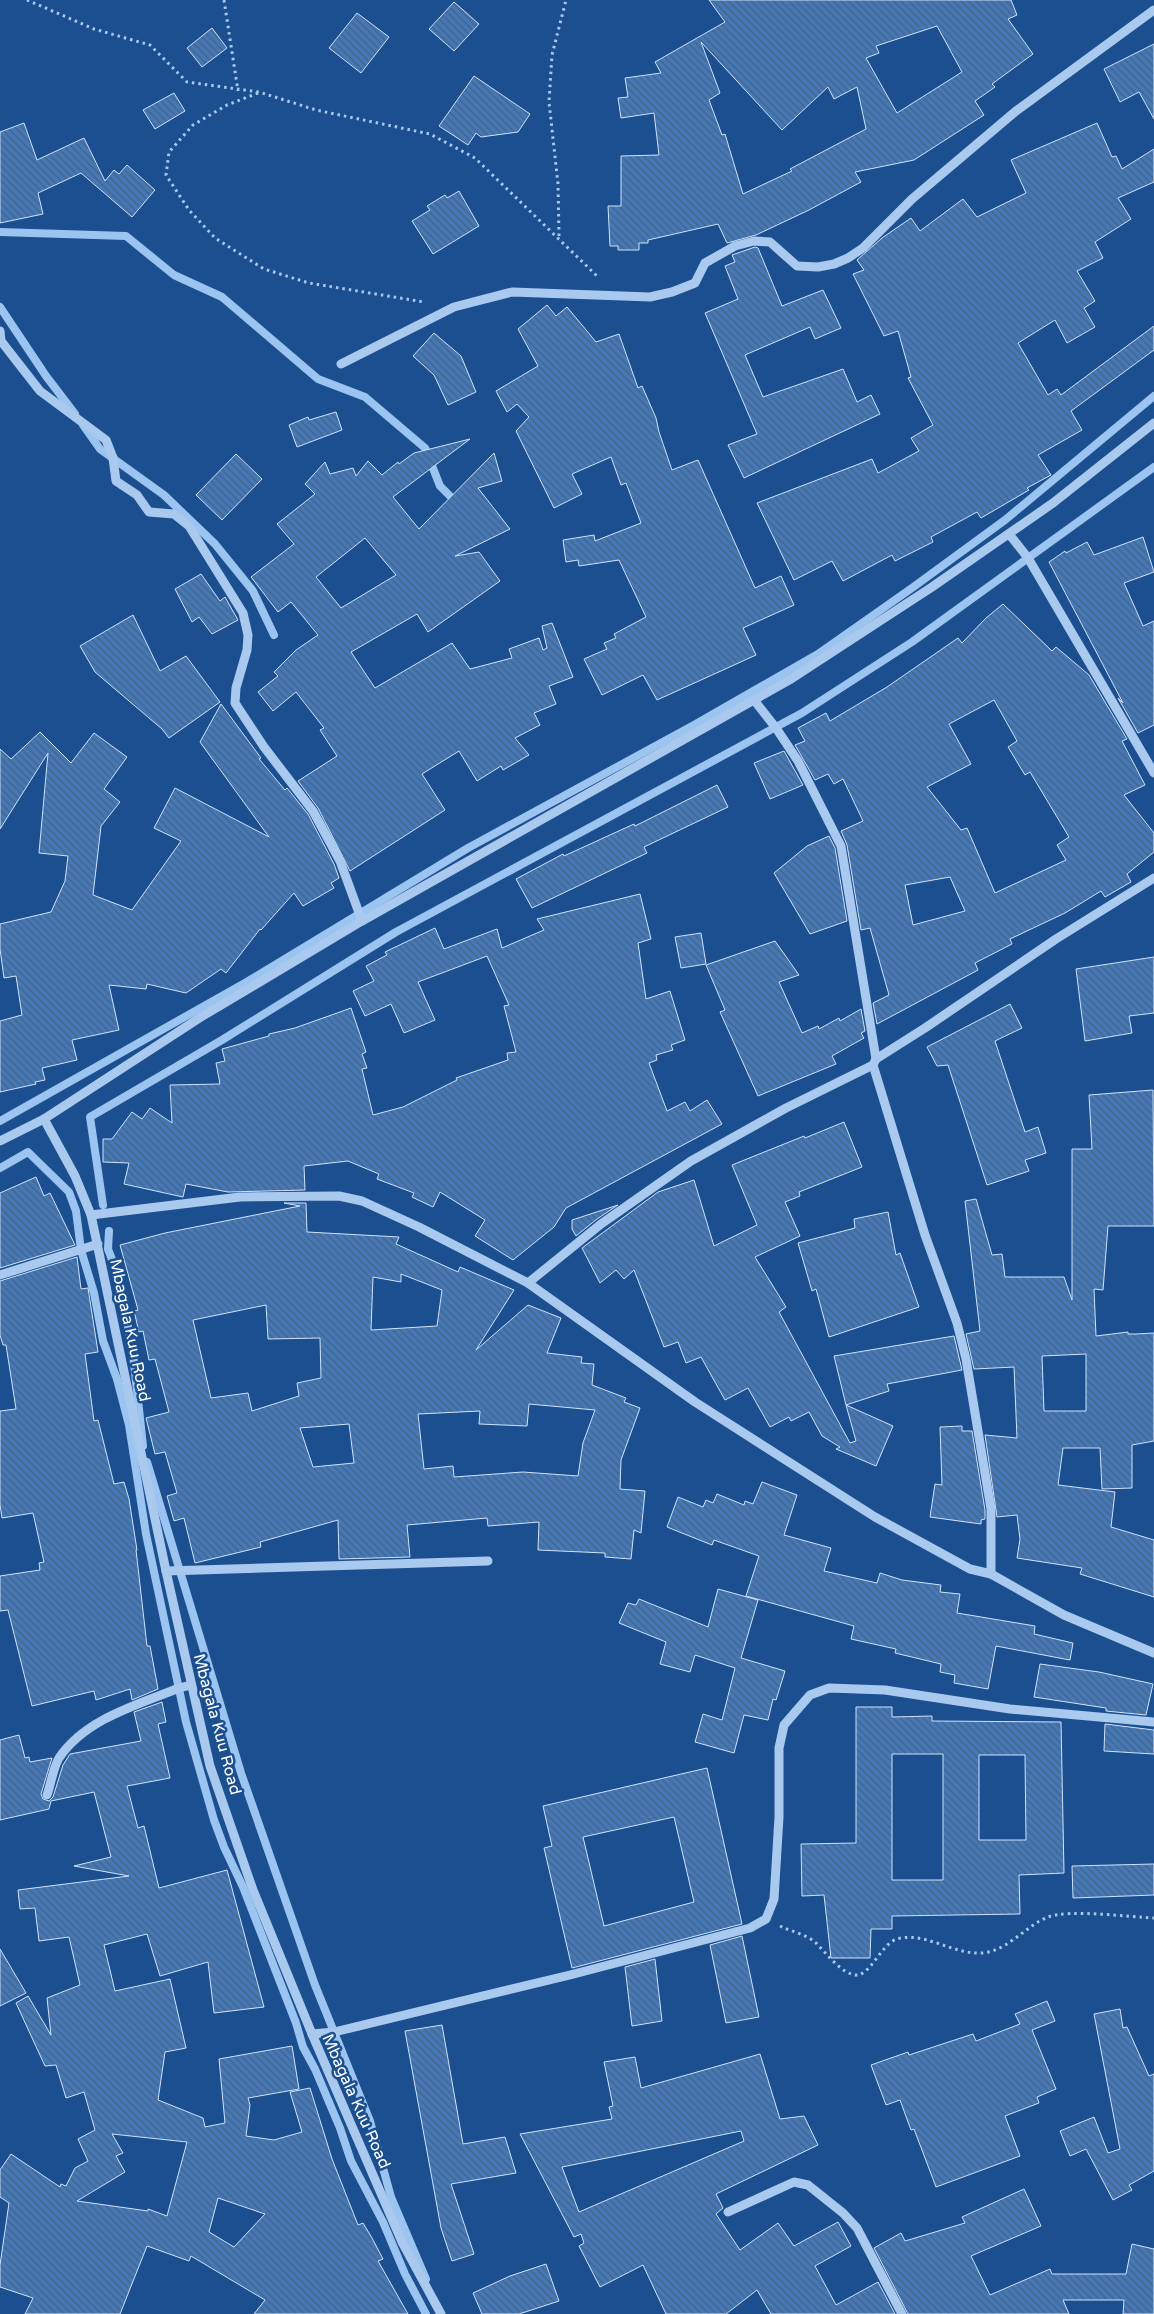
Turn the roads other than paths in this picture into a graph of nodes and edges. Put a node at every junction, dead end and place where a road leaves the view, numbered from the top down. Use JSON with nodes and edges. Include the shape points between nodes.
{"nodes":[{"id":1,"x":1154,"y":10,"type":"edge"},
{"id":2,"x":0,"y":330,"type":"edge"},
{"id":3,"x":341,"y":364,"type":"dead end"},
{"id":4,"x":1154,"y":423,"type":"edge"},
{"id":5,"x":1009,"y":534,"type":"junction"},
{"id":6,"x":754,"y":700,"type":"junction"},
{"id":7,"x":1154,"y":773,"type":"edge"},
{"id":8,"x":1154,"y":878,"type":"edge"},
{"id":9,"x":362,"y":921,"type":"junction"},
{"id":10,"x":874,"y":1062,"type":"junction"},
{"id":11,"x":44,"y":1118,"type":"junction"},
{"id":12,"x":0,"y":1141,"type":"edge"},
{"id":13,"x":91,"y":1214,"type":"junction"},
{"id":14,"x":98,"y":1244,"type":"junction"},
{"id":15,"x":0,"y":1275,"type":"edge"},
{"id":16,"x":528,"y":1283,"type":"junction"},
{"id":17,"x":488,"y":1561,"type":"dead end"},
{"id":18,"x":166,"y":1570,"type":"junction"},
{"id":19,"x":991,"y":1574,"type":"junction"},
{"id":20,"x":1154,"y":1653,"type":"edge"},
{"id":21,"x":192,"y":1685,"type":"junction"},
{"id":22,"x":1154,"y":1722,"type":"edge"},
{"id":23,"x":47,"y":1795,"type":"dead end"},
{"id":24,"x":312,"y":2034,"type":"junction"},
{"id":25,"x":728,"y":2212,"type":"dead end"},
{"id":26,"x":440,"y":2314,"type":"edge"},
{"id":27,"x":902,"y":2314,"type":"edge"}],
"edges":[{"from":1,"to":3,"type":"street","via":[[1016,111],[848,258],[818,267],[797,266],[770,242],[754,241],[735,246],[705,263],[695,283],[680,289],[650,297],[512,292],[454,307]]},
{"from":2,"to":9,"type":"street","via":[[1,341],[40,391],[106,440],[113,458],[116,481],[137,494],[149,512],[174,514],[180,518],[195,534],[214,564],[243,613],[248,635],[236,702],[264,747],[313,811],[340,861]]},
{"from":4,"to":5,"type":"street","via":[[1054,503]]},
{"from":5,"to":6,"type":"street","via":[[791,680]]},
{"from":5,"to":7,"type":"street","via":[[1028,558]]},
{"from":6,"to":9,"type":"street"},
{"from":6,"to":10,"type":"street","via":[[798,761],[841,846]]},
{"from":8,"to":10,"type":"street","via":[[1056,939]]},
{"from":9,"to":11,"type":"street","via":[[201,1017]]},
{"from":10,"to":16,"type":"street","via":[[691,1161],[601,1224]]},
{"from":10,"to":19,"type":"street","via":[[966,1359],[991,1509]]},
{"from":11,"to":12,"type":"street"},
{"from":11,"to":13,"type":"street","name":"Mbagala Kuu Road"},
{"from":13,"to":14,"type":"street","name":"Mbagala Kuu Road"},
{"from":13,"to":16,"type":"street","via":[[240,1196],[338,1196],[362,1201],[411,1223]]},
{"from":14,"to":15,"type":"street"},
{"from":14,"to":18,"type":"street","name":"Mbagala Kuu Road"},
{"from":16,"to":19,"type":"street","via":[[695,1402],[798,1470],[970,1569]]},
{"from":17,"to":18,"type":"street"},
{"from":18,"to":21,"type":"street","name":"Mbagala Kuu Road"},
{"from":19,"to":20,"type":"street","via":[[1064,1615]]},
{"from":21,"to":23,"type":"street","via":[[109,1716],[75,1738],[58,1760]]},
{"from":21,"to":24,"type":"street","name":"Mbagala Kuu Road","via":[[210,1766],[253,1890]]},
{"from":22,"to":24,"type":"street","via":[[1010,1709],[876,1690],[829,1688],[810,1695],[784,1725],[779,1748],[774,1899],[766,1919],[750,1928],[560,1977],[334,2032]]},
{"from":24,"to":26,"type":"street","name":"Mbagala Kuu Road","via":[[402,2242]]},
{"from":25,"to":27,"type":"street","via":[[794,2182],[808,2185],[856,2228]]}]}
